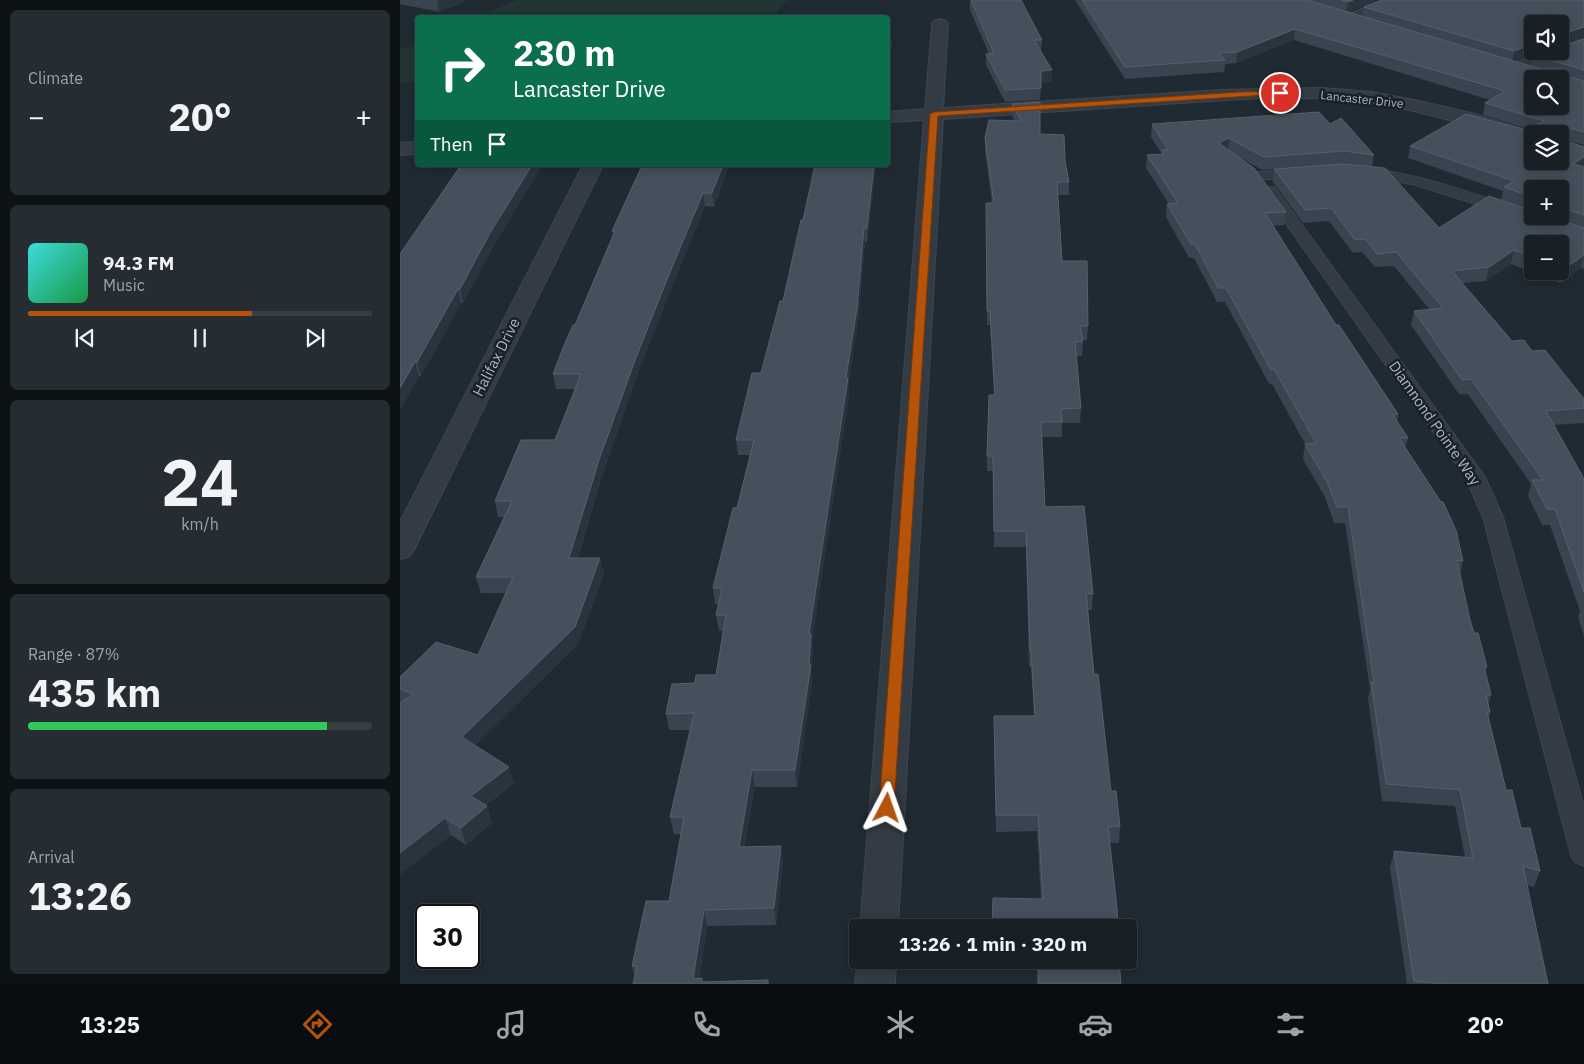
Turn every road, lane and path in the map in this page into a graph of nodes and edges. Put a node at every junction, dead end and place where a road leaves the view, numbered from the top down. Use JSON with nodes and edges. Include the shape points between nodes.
{"nodes":[{"id":1,"x":1394,"y":0,"type":"edge"},
{"id":2,"x":940,"y":24,"type":"dead end"},
{"id":3,"x":1362,"y":24,"type":"edge"},
{"id":4,"x":1584,"y":43,"type":"edge"},
{"id":5,"x":1524,"y":70,"type":"edge"},
{"id":6,"x":934,"y":114,"type":"junction"},
{"id":7,"x":890,"y":117,"type":"edge"},
{"id":8,"x":1524,"y":134,"type":"edge"},
{"id":9,"x":415,"y":148,"type":"edge"},
{"id":10,"x":400,"y":149,"type":"edge"},
{"id":11,"x":591,"y":167,"type":"edge"},
{"id":12,"x":1348,"y":171,"type":"edge"},
{"id":13,"x":1319,"y":172,"type":"edge"},
{"id":14,"x":1520,"y":215,"type":"edge"},
{"id":15,"x":400,"y":550,"type":"edge"},
{"id":16,"x":1584,"y":855,"type":"edge"},
{"id":17,"x":880,"y":919,"type":"edge"},
{"id":18,"x":876,"y":969,"type":"edge"},
{"id":19,"x":875,"y":984,"type":"edge"}],
"edges":[{"from":1,"to":3,"type":"lane","via":[[1342,18]]},
{"from":2,"to":6,"type":"street"},
{"from":4,"to":5,"type":"lane","via":[[1510,66]]},
{"from":6,"to":7,"type":"street","name":"Lancaster Drive"},
{"from":6,"to":8,"type":"street","name":"Lancaster Drive","via":[[1239,94],[1309,93],[1348,95],[1426,107]]},
{"from":6,"to":17,"type":"street"},
{"from":9,"to":10,"type":"street"},
{"from":11,"to":15,"type":"street","name":"Halifax Drive"},
{"from":12,"to":14,"type":"lane","via":[[1399,176]]},
{"from":13,"to":16,"type":"lane","name":"Diamnond Pointe Way","via":[[1251,171],[1475,476],[1493,517]]},
{"from":18,"to":19,"type":"street"}]}
